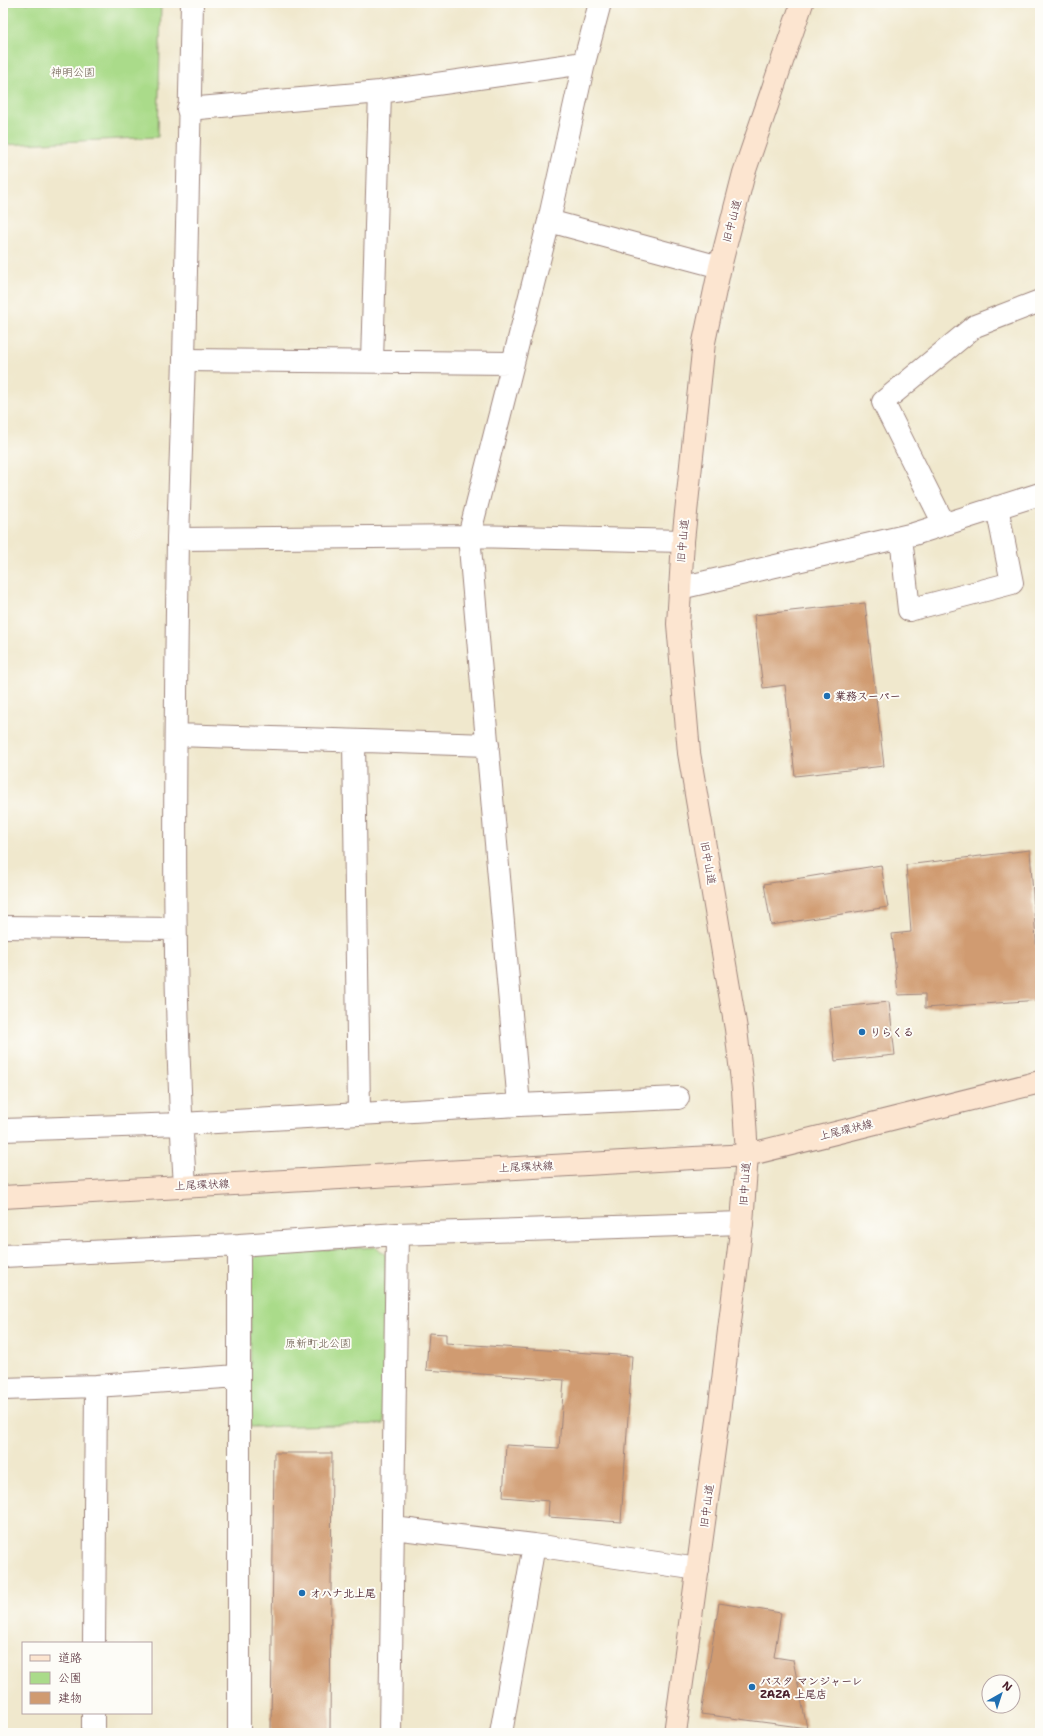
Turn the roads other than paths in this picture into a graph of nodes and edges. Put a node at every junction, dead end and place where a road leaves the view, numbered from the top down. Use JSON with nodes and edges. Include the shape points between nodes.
{"nodes":[{"id":1,"x":192,"y":3,"type":"edge"},
{"id":2,"x":600,"y":3,"type":"edge"},
{"id":3,"x":802,"y":3,"type":"edge"},
{"id":4,"x":584,"y":63,"type":"junction"},
{"id":5,"x":380,"y":92,"type":"junction"},
{"id":6,"x":188,"y":108,"type":"junction"},
{"id":7,"x":550,"y":221,"type":"junction"},
{"id":8,"x":720,"y":267,"type":"junction"},
{"id":9,"x":1040,"y":301,"type":"edge"},
{"id":10,"x":184,"y":360,"type":"junction"},
{"id":11,"x":372,"y":361,"type":"junction"},
{"id":12,"x":512,"y":363,"type":"junction"},
{"id":13,"x":1040,"y":494,"type":"edge"},
{"id":14,"x":997,"y":507,"type":"junction"},
{"id":15,"x":944,"y":524,"type":"junction"},
{"id":16,"x":469,"y":536,"type":"junction"},
{"id":17,"x":902,"y":537,"type":"junction"},
{"id":18,"x":178,"y":539,"type":"junction"},
{"id":19,"x":683,"y":541,"type":"junction"},
{"id":20,"x":680,"y":588,"type":"junction"},
{"id":21,"x":176,"y":735,"type":"junction"},
{"id":22,"x":354,"y":741,"type":"junction"},
{"id":23,"x":488,"y":745,"type":"junction"},
{"id":24,"x":3,"y":927,"type":"edge"},
{"id":25,"x":175,"y":929,"type":"junction"},
{"id":26,"x":1040,"y":1082,"type":"edge"},
{"id":27,"x":678,"y":1098,"type":"dead end"},
{"id":28,"x":519,"y":1105,"type":"junction"},
{"id":29,"x":359,"y":1114,"type":"junction"},
{"id":30,"x":181,"y":1124,"type":"junction"},
{"id":31,"x":3,"y":1130,"type":"edge"},
{"id":32,"x":747,"y":1155,"type":"junction"},
{"id":33,"x":185,"y":1186,"type":"junction"},
{"id":34,"x":3,"y":1197,"type":"edge"},
{"id":35,"x":742,"y":1223,"type":"junction"},
{"id":36,"x":397,"y":1234,"type":"junction"},
{"id":37,"x":239,"y":1246,"type":"junction"},
{"id":38,"x":3,"y":1256,"type":"edge"},
{"id":39,"x":238,"y":1376,"type":"junction"},
{"id":40,"x":96,"y":1386,"type":"junction"},
{"id":41,"x":3,"y":1389,"type":"edge"},
{"id":42,"x":394,"y":1528,"type":"junction"},
{"id":43,"x":534,"y":1546,"type":"junction"},
{"id":44,"x":698,"y":1569,"type":"junction"},
{"id":45,"x":94,"y":1642,"type":"edge"},
{"id":46,"x":93,"y":1714,"type":"edge"},
{"id":47,"x":93,"y":1733,"type":"edge"},
{"id":48,"x":239,"y":1733,"type":"edge"},
{"id":49,"x":390,"y":1733,"type":"edge"},
{"id":50,"x":500,"y":1733,"type":"edge"},
{"id":51,"x":675,"y":1733,"type":"edge"}],
"edges":[{"from":1,"to":6,"type":"street"},
{"from":2,"to":4,"type":"street"},
{"from":3,"to":8,"type":"main road","name":"旧中山道","via":[[744,173]]},
{"from":4,"to":5,"type":"street"},
{"from":4,"to":7,"type":"street"},
{"from":5,"to":6,"type":"street"},
{"from":5,"to":11,"type":"street"},
{"from":6,"to":10,"type":"street"},
{"from":7,"to":8,"type":"street"},
{"from":7,"to":12,"type":"street"},
{"from":8,"to":19,"type":"main road","name":"旧中山道","via":[[704,342]]},
{"from":9,"to":15,"type":"street","via":[[975,326],[883,402]]},
{"from":10,"to":11,"type":"street"},
{"from":10,"to":18,"type":"street"},
{"from":11,"to":12,"type":"street"},
{"from":12,"to":16,"type":"street"},
{"from":13,"to":14,"type":"street"},
{"from":14,"to":15,"type":"street"},
{"from":14,"to":17,"type":"street","via":[[1012,583],[909,610]]},
{"from":15,"to":17,"type":"street"},
{"from":16,"to":18,"type":"street"},
{"from":16,"to":19,"type":"street"},
{"from":16,"to":23,"type":"street"},
{"from":17,"to":20,"type":"street"},
{"from":18,"to":21,"type":"street"},
{"from":19,"to":20,"type":"main road","name":"旧中山道"},
{"from":20,"to":32,"type":"main road","name":"旧中山道","via":[[678,624],[689,753],[736,1029]]},
{"from":21,"to":22,"type":"street"},
{"from":21,"to":25,"type":"street"},
{"from":22,"to":23,"type":"street"},
{"from":22,"to":29,"type":"street"},
{"from":23,"to":28,"type":"street"},
{"from":24,"to":25,"type":"street"},
{"from":25,"to":30,"type":"street"},
{"from":26,"to":32,"type":"main road","name":"上尾環状線"},
{"from":27,"to":28,"type":"street"},
{"from":28,"to":29,"type":"street"},
{"from":29,"to":30,"type":"street"},
{"from":30,"to":31,"type":"street"},
{"from":30,"to":33,"type":"street"},
{"from":32,"to":33,"type":"main road","name":"上尾環状線"},
{"from":32,"to":35,"type":"main road","name":"旧中山道"},
{"from":33,"to":34,"type":"main road","name":"上尾環状線"},
{"from":35,"to":36,"type":"street"},
{"from":35,"to":44,"type":"main road","name":"旧中山道"},
{"from":36,"to":37,"type":"street"},
{"from":36,"to":42,"type":"street"},
{"from":37,"to":38,"type":"street"},
{"from":37,"to":39,"type":"street"},
{"from":39,"to":40,"type":"street"},
{"from":39,"to":48,"type":"street"},
{"from":40,"to":41,"type":"street"},
{"from":40,"to":45,"type":"street"},
{"from":42,"to":43,"type":"street"},
{"from":42,"to":49,"type":"street"},
{"from":43,"to":44,"type":"street"},
{"from":43,"to":50,"type":"street"},
{"from":44,"to":51,"type":"main road","name":"旧中山道"},
{"from":46,"to":47,"type":"street"}]}
